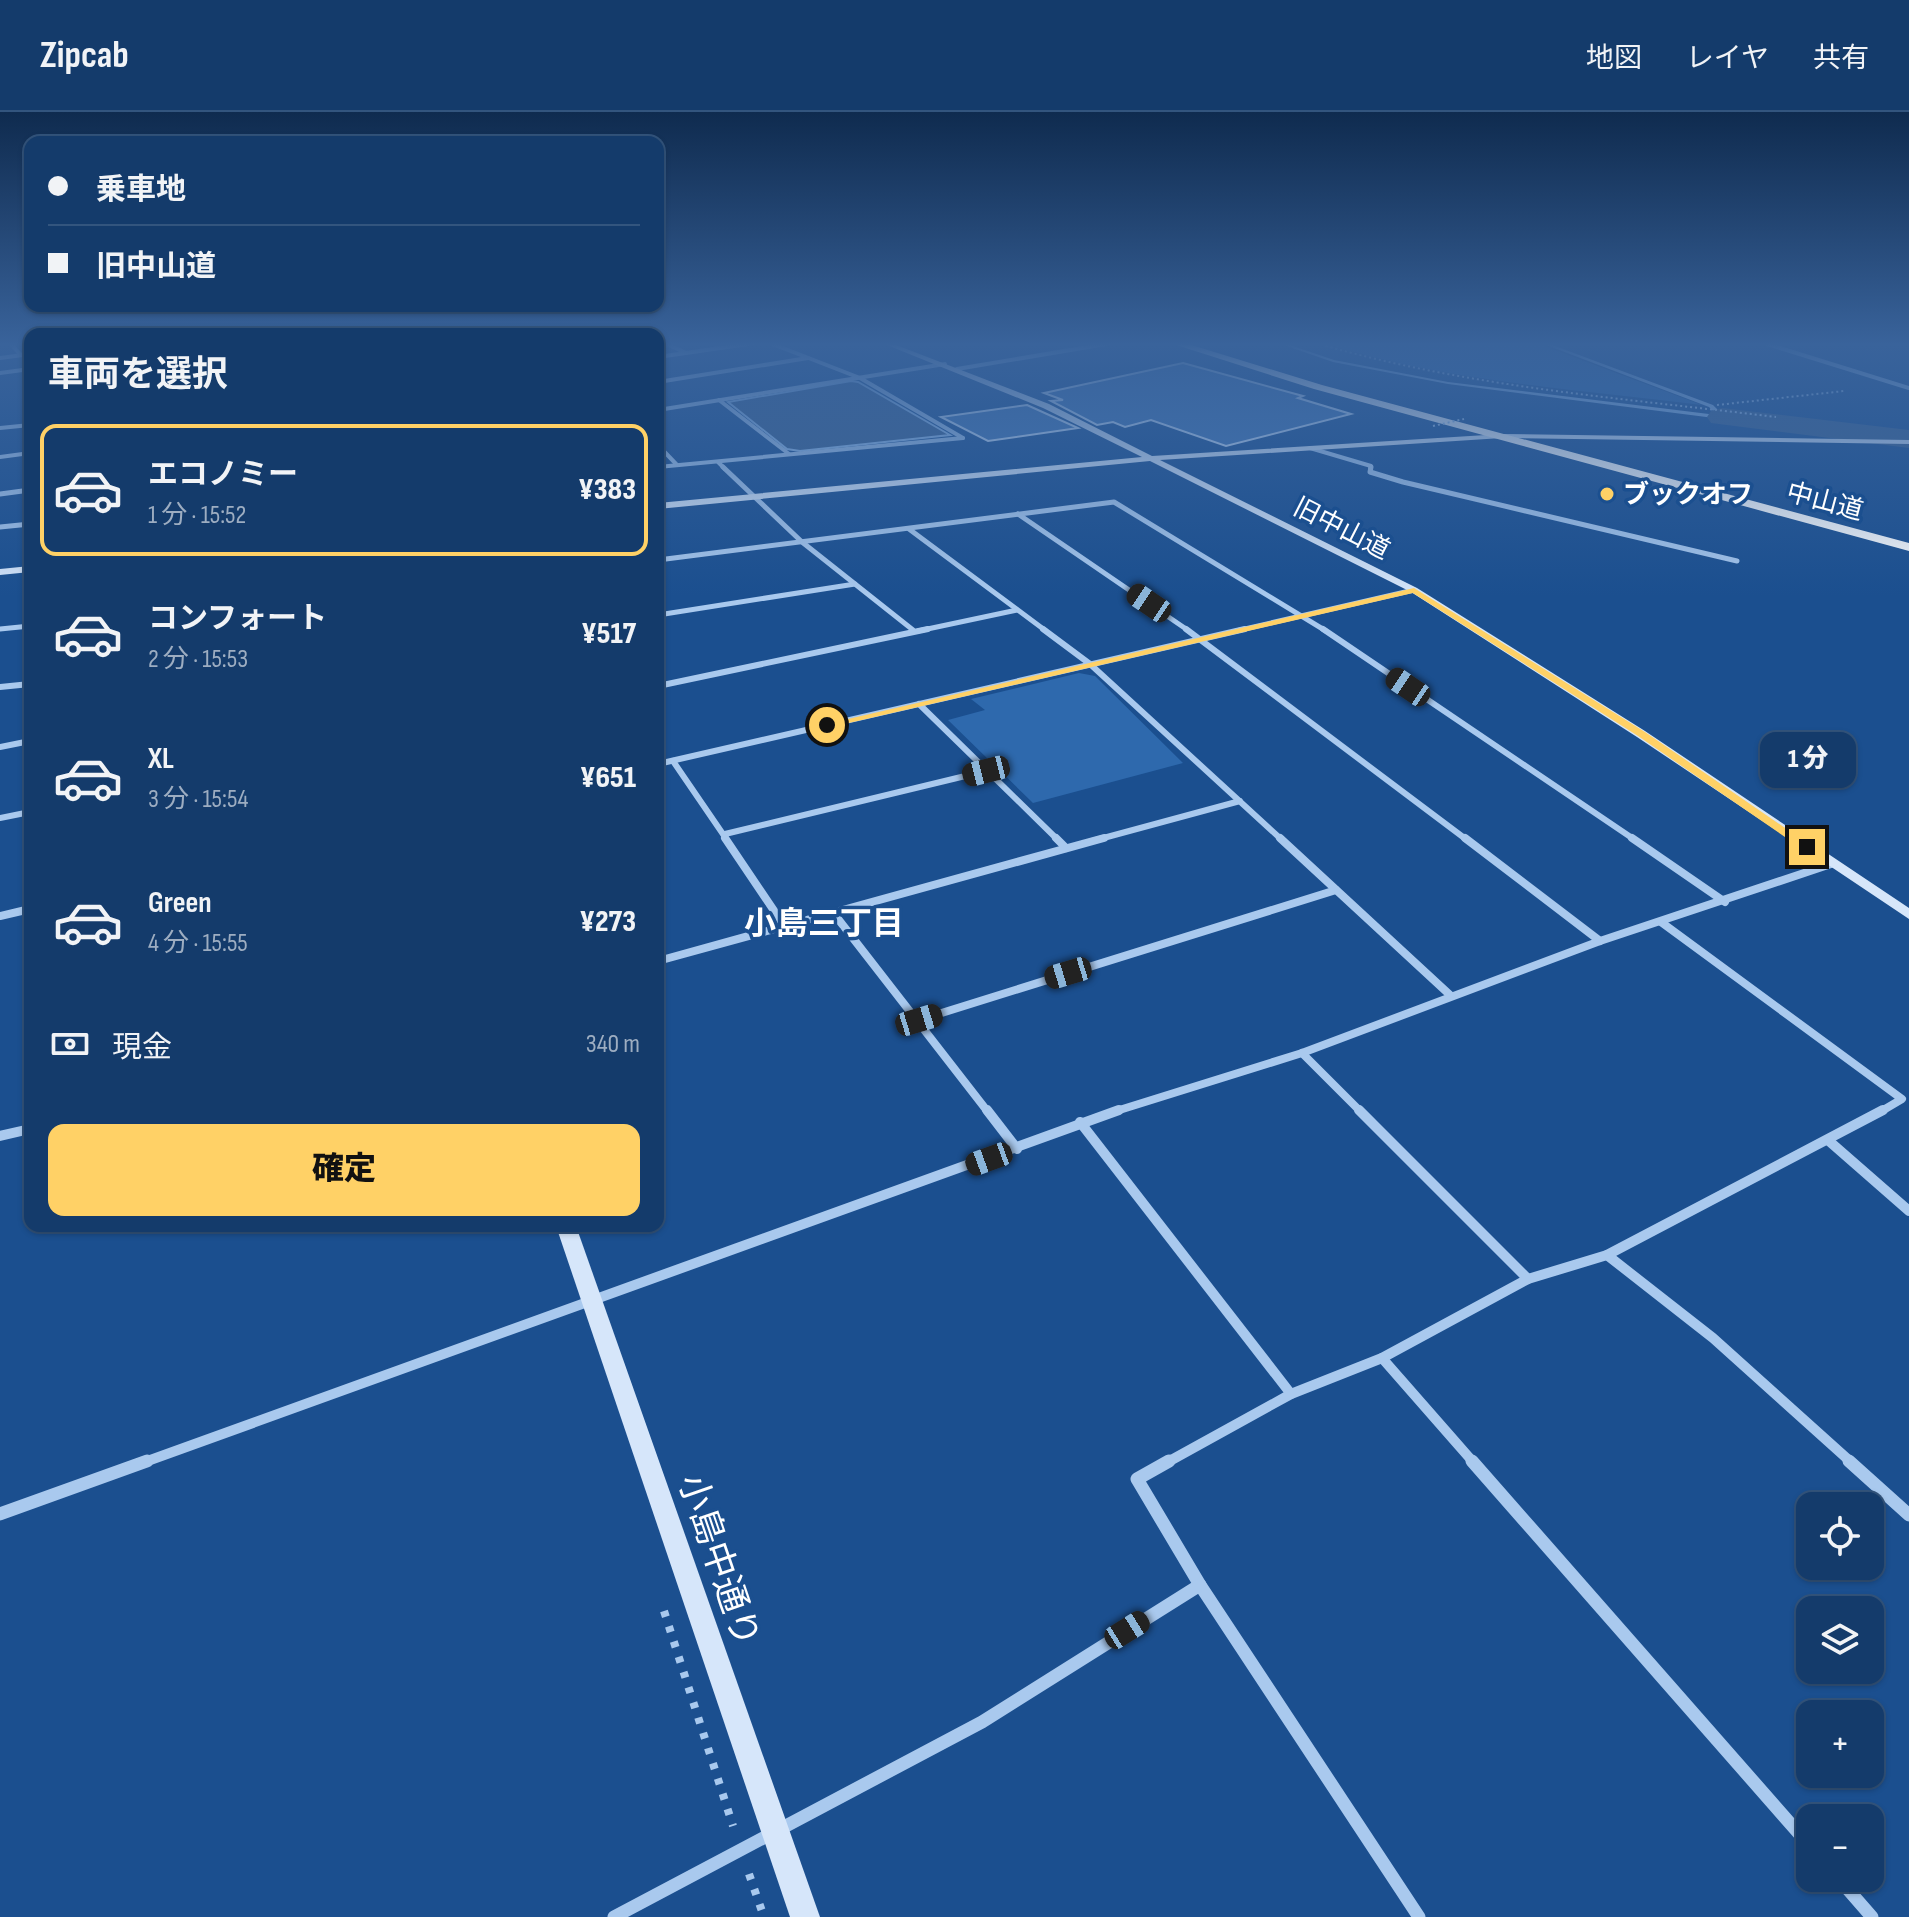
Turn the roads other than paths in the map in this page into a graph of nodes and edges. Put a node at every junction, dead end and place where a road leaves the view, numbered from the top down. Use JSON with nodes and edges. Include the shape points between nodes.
{"nodes":[{"id":1,"x":754,"y":427,"type":"edge"},
{"id":2,"x":945,"y":427,"type":"edge"},
{"id":3,"x":1091,"y":427,"type":"edge"},
{"id":4,"x":1469,"y":427,"type":"edge"},
{"id":5,"x":1502,"y":436,"type":"junction"},
{"id":6,"x":1909,"y":442,"type":"edge"},
{"id":7,"x":1310,"y":448,"type":"junction"},
{"id":8,"x":664,"y":451,"type":"edge"},
{"id":9,"x":24,"y":454,"type":"edge"},
{"id":10,"x":789,"y":454,"type":"junction"},
{"id":11,"x":0,"y":457,"type":"edge"},
{"id":12,"x":1155,"y":458,"type":"junction"},
{"id":13,"x":718,"y":462,"type":"junction"},
{"id":14,"x":677,"y":465,"type":"junction"},
{"id":15,"x":664,"y":466,"type":"edge"},
{"id":16,"x":24,"y":490,"type":"edge"},
{"id":17,"x":1,"y":492,"type":"edge"},
{"id":18,"x":756,"y":496,"type":"junction"},
{"id":19,"x":664,"y":505,"type":"edge"},
{"id":20,"x":1018,"y":514,"type":"junction"},
{"id":21,"x":24,"y":525,"type":"edge"},
{"id":22,"x":0,"y":527,"type":"edge"},
{"id":23,"x":909,"y":529,"type":"junction"},
{"id":24,"x":802,"y":542,"type":"junction"},
{"id":25,"x":1909,"y":547,"type":"edge"},
{"id":26,"x":664,"y":559,"type":"edge"},
{"id":27,"x":1737,"y":561,"type":"dead end"},
{"id":28,"x":24,"y":570,"type":"edge"},
{"id":29,"x":0,"y":572,"type":"edge"},
{"id":30,"x":855,"y":584,"type":"junction"},
{"id":31,"x":1414,"y":590,"type":"junction"},
{"id":32,"x":1017,"y":610,"type":"junction"},
{"id":33,"x":664,"y":614,"type":"edge"},
{"id":34,"x":1303,"y":615,"type":"junction"},
{"id":35,"x":24,"y":627,"type":"edge"},
{"id":36,"x":0,"y":629,"type":"edge"},
{"id":37,"x":913,"y":630,"type":"junction"},
{"id":38,"x":1201,"y":639,"type":"junction"},
{"id":39,"x":1090,"y":664,"type":"junction"},
{"id":40,"x":24,"y":685,"type":"edge"},
{"id":41,"x":664,"y":685,"type":"edge"},
{"id":42,"x":0,"y":687,"type":"edge"},
{"id":43,"x":919,"y":704,"type":"junction"},
{"id":44,"x":24,"y":742,"type":"edge"},
{"id":45,"x":0,"y":747,"type":"edge"},
{"id":46,"x":673,"y":761,"type":"junction"},
{"id":47,"x":664,"y":763,"type":"edge"},
{"id":48,"x":986,"y":771,"type":"junction"},
{"id":49,"x":1240,"y":801,"type":"junction"},
{"id":50,"x":24,"y":813,"type":"edge"},
{"id":51,"x":0,"y":818,"type":"edge"},
{"id":52,"x":725,"y":834,"type":"junction"},
{"id":53,"x":1066,"y":848,"type":"junction"},
{"id":54,"x":1831,"y":864,"type":"junction"},
{"id":55,"x":1336,"y":890,"type":"junction"},
{"id":56,"x":1725,"y":902,"type":"junction"},
{"id":57,"x":24,"y":910,"type":"edge"},
{"id":58,"x":835,"y":915,"type":"junction"},
{"id":59,"x":1909,"y":915,"type":"edge"},
{"id":60,"x":0,"y":916,"type":"edge"},
{"id":61,"x":1661,"y":922,"type":"junction"},
{"id":62,"x":785,"y":927,"type":"junction"},
{"id":63,"x":1600,"y":941,"type":"junction"},
{"id":64,"x":664,"y":959,"type":"edge"},
{"id":65,"x":1450,"y":995,"type":"junction"},
{"id":66,"x":919,"y":1020,"type":"junction"},
{"id":67,"x":1302,"y":1053,"type":"junction"},
{"id":68,"x":1080,"y":1122,"type":"junction"},
{"id":69,"x":24,"y":1130,"type":"edge"},
{"id":70,"x":0,"y":1136,"type":"edge"},
{"id":71,"x":1829,"y":1141,"type":"junction"},
{"id":72,"x":1017,"y":1149,"type":"junction"},
{"id":73,"x":1909,"y":1211,"type":"edge"},
{"id":74,"x":568,"y":1232,"type":"edge"},
{"id":75,"x":1607,"y":1255,"type":"junction"},
{"id":76,"x":1528,"y":1279,"type":"junction"},
{"id":77,"x":592,"y":1301,"type":"junction"},
{"id":78,"x":1382,"y":1358,"type":"junction"},
{"id":79,"x":1291,"y":1394,"type":"junction"},
{"id":80,"x":0,"y":1514,"type":"edge"},
{"id":81,"x":1909,"y":1515,"type":"edge"},
{"id":82,"x":1200,"y":1585,"type":"junction"},
{"id":83,"x":1796,"y":1830,"type":"edge"},
{"id":84,"x":775,"y":1832,"type":"junction"},
{"id":85,"x":1850,"y":1892,"type":"edge"},
{"id":86,"x":614,"y":1917,"type":"edge"},
{"id":87,"x":805,"y":1917,"type":"edge"},
{"id":88,"x":1419,"y":1917,"type":"edge"},
{"id":89,"x":1872,"y":1917,"type":"edge"}],
"edges":[{"from":1,"to":10,"type":"street"},
{"from":2,"to":10,"type":"street","via":[[963,438]]},
{"from":3,"to":12,"type":"main road","name":"旧中山道"},
{"from":4,"to":5,"type":"highway","name":"中山道"},
{"from":5,"to":6,"type":"main road"},
{"from":5,"to":7,"type":"main road"},
{"from":5,"to":25,"type":"highway","name":"中山道"},
{"from":7,"to":12,"type":"main road"},
{"from":7,"to":27,"type":"street","via":[[1371,466],[1370,472],[1394,480]]},
{"from":8,"to":14,"type":"street"},
{"from":9,"to":11,"type":"street"},
{"from":10,"to":13,"type":"street"},
{"from":12,"to":18,"type":"main road"},
{"from":12,"to":31,"type":"main road","name":"旧中山道"},
{"from":13,"to":14,"type":"street"},
{"from":13,"to":18,"type":"street"},
{"from":14,"to":15,"type":"street"},
{"from":16,"to":17,"type":"street"},
{"from":18,"to":19,"type":"main road"},
{"from":18,"to":24,"type":"street"},
{"from":20,"to":23,"type":"street"},
{"from":20,"to":34,"type":"street","via":[[1114,502]]},
{"from":20,"to":38,"type":"street"},
{"from":21,"to":22,"type":"street"},
{"from":23,"to":24,"type":"street"},
{"from":23,"to":32,"type":"street"},
{"from":24,"to":26,"type":"street"},
{"from":24,"to":30,"type":"street"},
{"from":28,"to":29,"type":"main road"},
{"from":30,"to":33,"type":"street"},
{"from":30,"to":37,"type":"street"},
{"from":31,"to":34,"type":"street"},
{"from":31,"to":54,"type":"main road","name":"旧中山道","via":[[1641,734]]},
{"from":32,"to":37,"type":"street"},
{"from":32,"to":39,"type":"street"},
{"from":34,"to":38,"type":"street"},
{"from":34,"to":56,"type":"street"},
{"from":35,"to":36,"type":"street"},
{"from":37,"to":41,"type":"street"},
{"from":38,"to":39,"type":"street"},
{"from":38,"to":63,"type":"street"},
{"from":39,"to":43,"type":"street"},
{"from":39,"to":49,"type":"street"},
{"from":40,"to":42,"type":"street"},
{"from":43,"to":46,"type":"street"},
{"from":43,"to":48,"type":"street"},
{"from":44,"to":45,"type":"street"},
{"from":46,"to":47,"type":"street"},
{"from":46,"to":52,"type":"street"},
{"from":48,"to":52,"type":"street"},
{"from":48,"to":53,"type":"street"},
{"from":49,"to":53,"type":"street"},
{"from":49,"to":55,"type":"street"},
{"from":50,"to":51,"type":"street"},
{"from":52,"to":62,"type":"street"},
{"from":53,"to":58,"type":"street"},
{"from":54,"to":56,"type":"street"},
{"from":54,"to":59,"type":"main road","name":"旧中山道"},
{"from":55,"to":65,"type":"street"},
{"from":55,"to":66,"type":"street"},
{"from":56,"to":61,"type":"street"},
{"from":57,"to":60,"type":"street"},
{"from":58,"to":62,"type":"street"},
{"from":58,"to":66,"type":"street"},
{"from":61,"to":63,"type":"street"},
{"from":61,"to":71,"type":"street","via":[[1902,1099]]},
{"from":62,"to":64,"type":"street"},
{"from":63,"to":65,"type":"street"},
{"from":65,"to":67,"type":"street"},
{"from":66,"to":72,"type":"street"},
{"from":67,"to":68,"type":"street"},
{"from":67,"to":76,"type":"street"},
{"from":68,"to":72,"type":"street"},
{"from":68,"to":79,"type":"street"},
{"from":69,"to":70,"type":"street"},
{"from":71,"to":73,"type":"street"},
{"from":71,"to":75,"type":"street"},
{"from":72,"to":77,"type":"street"},
{"from":74,"to":77,"type":"main road","name":"小島中通り"},
{"from":75,"to":76,"type":"street"},
{"from":75,"to":81,"type":"street","via":[[1713,1338]]},
{"from":76,"to":78,"type":"street"},
{"from":77,"to":80,"type":"street"},
{"from":77,"to":84,"type":"main road","name":"小島中通り"},
{"from":78,"to":79,"type":"street"},
{"from":78,"to":83,"type":"street"},
{"from":79,"to":82,"type":"street","via":[[1137,1479]]},
{"from":82,"to":84,"type":"street","via":[[982,1722]]},
{"from":82,"to":88,"type":"street"},
{"from":84,"to":86,"type":"street"},
{"from":84,"to":87,"type":"main road","name":"小島中通り"},
{"from":85,"to":89,"type":"street"}]}
